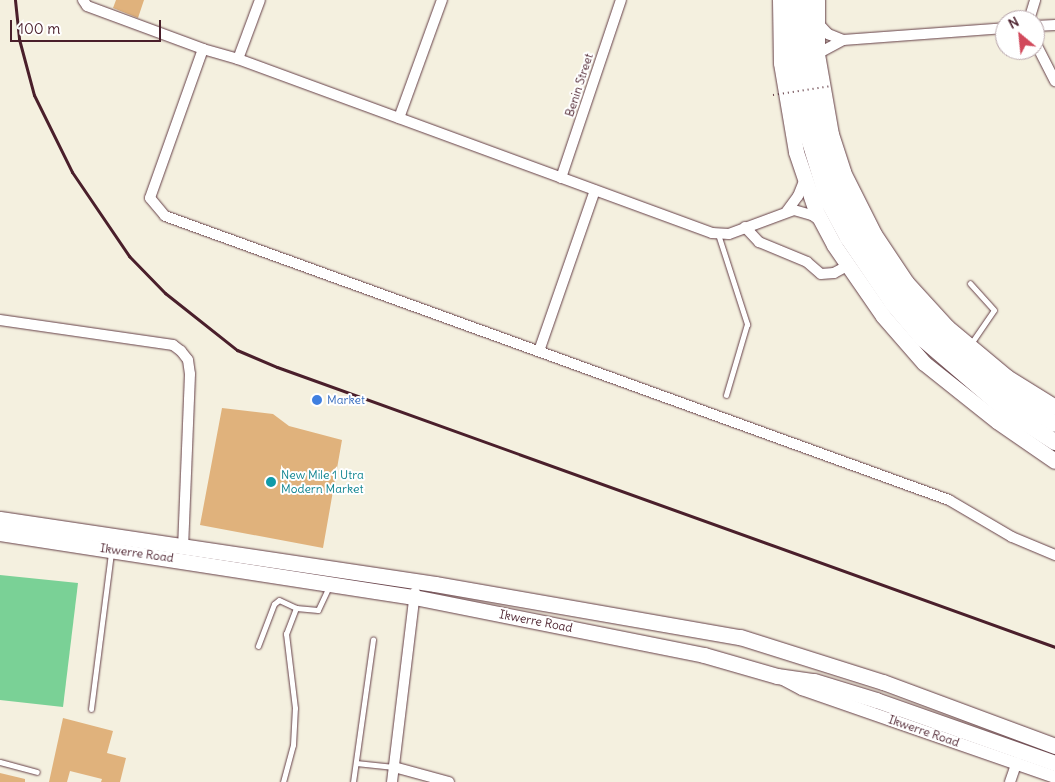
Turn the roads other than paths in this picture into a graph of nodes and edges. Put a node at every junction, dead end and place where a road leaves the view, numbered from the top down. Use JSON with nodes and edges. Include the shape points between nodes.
{"nodes":[{"id":1,"x":83,"y":0,"type":"edge"},
{"id":2,"x":260,"y":0,"type":"edge"},
{"id":3,"x":442,"y":0,"type":"edge"},
{"id":4,"x":621,"y":0,"type":"edge"},
{"id":5,"x":780,"y":0,"type":"edge"},
{"id":6,"x":792,"y":0,"type":"edge"},
{"id":7,"x":804,"y":0,"type":"edge"},
{"id":8,"x":817,"y":0,"type":"edge"},
{"id":9,"x":816,"y":20,"type":"junction"},
{"id":10,"x":995,"y":29,"type":"edge"},
{"id":11,"x":843,"y":40,"type":"junction"},
{"id":12,"x":203,"y":49,"type":"junction"},
{"id":13,"x":817,"y":54,"type":"junction"},
{"id":14,"x":238,"y":59,"type":"junction"},
{"id":15,"x":1044,"y":60,"type":"edge"},
{"id":16,"x":1055,"y":81,"type":"edge"},
{"id":17,"x":398,"y":118,"type":"junction"},
{"id":18,"x":562,"y":178,"type":"junction"},
{"id":19,"x":804,"y":181,"type":"junction"},
{"id":20,"x":595,"y":190,"type":"junction"},
{"id":21,"x":787,"y":211,"type":"junction"},
{"id":22,"x":821,"y":222,"type":"junction"},
{"id":23,"x":745,"y":227,"type":"junction"},
{"id":24,"x":718,"y":234,"type":"junction"},
{"id":25,"x":847,"y":266,"type":"junction"},
{"id":26,"x":970,"y":283,"type":"dead end"},
{"id":27,"x":0,"y":320,"type":"edge"},
{"id":28,"x":968,"y":347,"type":"junction"},
{"id":29,"x":539,"y":351,"type":"junction"},
{"id":30,"x":726,"y":396,"type":"dead end"},
{"id":31,"x":1055,"y":407,"type":"edge"},
{"id":32,"x":1055,"y":424,"type":"edge"},
{"id":33,"x":1055,"y":442,"type":"edge"},
{"id":34,"x":1055,"y":461,"type":"edge"},
{"id":35,"x":0,"y":519,"type":"edge"},
{"id":36,"x":0,"y":533,"type":"edge"},
{"id":37,"x":183,"y":545,"type":"junction"},
{"id":38,"x":111,"y":549,"type":"junction"},
{"id":39,"x":1055,"y":556,"type":"edge"},
{"id":40,"x":417,"y":581,"type":"junction"},
{"id":41,"x":330,"y":583,"type":"junction"},
{"id":42,"x":414,"y":597,"type":"junction"},
{"id":43,"x":296,"y":608,"type":"junction"},
{"id":44,"x":373,"y":639,"type":"dead end"},
{"id":45,"x":258,"y":646,"type":"dead end"},
{"id":46,"x":777,"y":676,"type":"junction"},
{"id":47,"x":882,"y":682,"type":"junction"},
{"id":48,"x":876,"y":700,"type":"junction"},
{"id":49,"x":91,"y":709,"type":"dead end"},
{"id":50,"x":919,"y":716,"type":"junction"},
{"id":51,"x":926,"y":731,"type":"junction"},
{"id":52,"x":1055,"y":746,"type":"edge"},
{"id":53,"x":0,"y":762,"type":"edge"},
{"id":54,"x":1017,"y":762,"type":"junction"},
{"id":55,"x":356,"y":763,"type":"junction"},
{"id":56,"x":1055,"y":763,"type":"edge"},
{"id":57,"x":394,"y":767,"type":"junction"},
{"id":58,"x":37,"y":772,"type":"dead end"},
{"id":59,"x":1055,"y":777,"type":"edge"},
{"id":60,"x":283,"y":782,"type":"edge"},
{"id":61,"x":353,"y":782,"type":"edge"},
{"id":62,"x":392,"y":782,"type":"edge"},
{"id":63,"x":449,"y":782,"type":"edge"},
{"id":64,"x":1010,"y":782,"type":"edge"}],
"edges":[{"from":1,"to":12,"type":"street","via":[[87,6]]},
{"from":2,"to":14,"type":"street"},
{"from":3,"to":17,"type":"street"},
{"from":4,"to":18,"type":"street","name":"Benin Street"},
{"from":5,"to":19,"type":"main road","via":[[785,92]]},
{"from":6,"to":33,"type":"highway","via":[[791,44],[802,119],[828,201],[848,238],[893,304],[923,339],[1007,411]]},
{"from":7,"to":32,"type":"highway","via":[[806,62],[819,132],[840,195],[858,231],[899,294],[940,339],[998,388]]},
{"from":8,"to":9,"type":"main road"},
{"from":9,"to":11,"type":"street","via":[[828,34]]},
{"from":9,"to":13,"type":"main road"},
{"from":10,"to":11,"type":"street"},
{"from":11,"to":13,"type":"street"},
{"from":12,"to":14,"type":"street"},
{"from":12,"to":29,"type":"street","via":[[150,198],[155,208],[165,216]]},
{"from":13,"to":28,"type":"main road","via":[[831,134],[858,204],[906,282]]},
{"from":14,"to":17,"type":"street"},
{"from":15,"to":16,"type":"street"},
{"from":17,"to":18,"type":"street"},
{"from":18,"to":20,"type":"street"},
{"from":19,"to":21,"type":"street"},
{"from":19,"to":22,"type":"main road"},
{"from":20,"to":24,"type":"street"},
{"from":20,"to":29,"type":"street"},
{"from":21,"to":22,"type":"street","via":[[802,211]]},
{"from":21,"to":23,"type":"street"},
{"from":22,"to":25,"type":"main road"},
{"from":23,"to":24,"type":"street"},
{"from":23,"to":25,"type":"street","via":[[759,242],[807,262],[821,274],[834,273]]},
{"from":24,"to":30,"type":"lane","via":[[747,324]]},
{"from":25,"to":34,"type":"main road","via":[[888,323],[924,363],[997,422]]},
{"from":26,"to":28,"type":"lane","via":[[994,310]]},
{"from":27,"to":37,"type":"street","via":[[173,345],[181,350],[188,360],[190,374]]},
{"from":28,"to":31,"type":"main road","via":[[1006,377]]},
{"from":29,"to":39,"type":"street","via":[[949,500],[1012,537]]},
{"from":35,"to":37,"type":"main road","name":"Ikwerre Road"},
{"from":36,"to":38,"type":"main road","name":"Ikwerre Road"},
{"from":37,"to":40,"type":"main road","name":"Ikwerre Road"},
{"from":38,"to":41,"type":"main road","name":"Ikwerre Road"},
{"from":38,"to":49,"type":"lane"},
{"from":40,"to":42,"type":"street"},
{"from":40,"to":47,"type":"main road","name":"Ikwerre Road","via":[[740,637]]},
{"from":41,"to":42,"type":"main road","name":"Ikwerre Road"},
{"from":41,"to":43,"type":"lane","via":[[318,610]]},
{"from":42,"to":46,"type":"main road","name":"Ikwerre Road","via":[[704,655]]},
{"from":42,"to":57,"type":"street"},
{"from":43,"to":45,"type":"lane","via":[[279,600],[274,604]]},
{"from":43,"to":60,"type":"lane","via":[[286,634],[295,708],[293,745]]},
{"from":44,"to":55,"type":"lane"},
{"from":46,"to":48,"type":"main road","via":[[814,681]]},
{"from":46,"to":51,"type":"street","name":"Ikwerre Road","via":[[802,689]]},
{"from":47,"to":48,"type":"main road"},
{"from":47,"to":52,"type":"main road","name":"Ikwerre Road"},
{"from":48,"to":50,"type":"main road"},
{"from":50,"to":51,"type":"main road"},
{"from":50,"to":56,"type":"main road"},
{"from":51,"to":54,"type":"street","name":"Ikwerre Road"},
{"from":53,"to":58,"type":"lane"},
{"from":54,"to":59,"type":"street","name":"Ikwerre Road"},
{"from":54,"to":64,"type":"street"},
{"from":55,"to":57,"type":"lane"},
{"from":55,"to":61,"type":"lane"},
{"from":57,"to":62,"type":"street"},
{"from":57,"to":63,"type":"street"}]}
